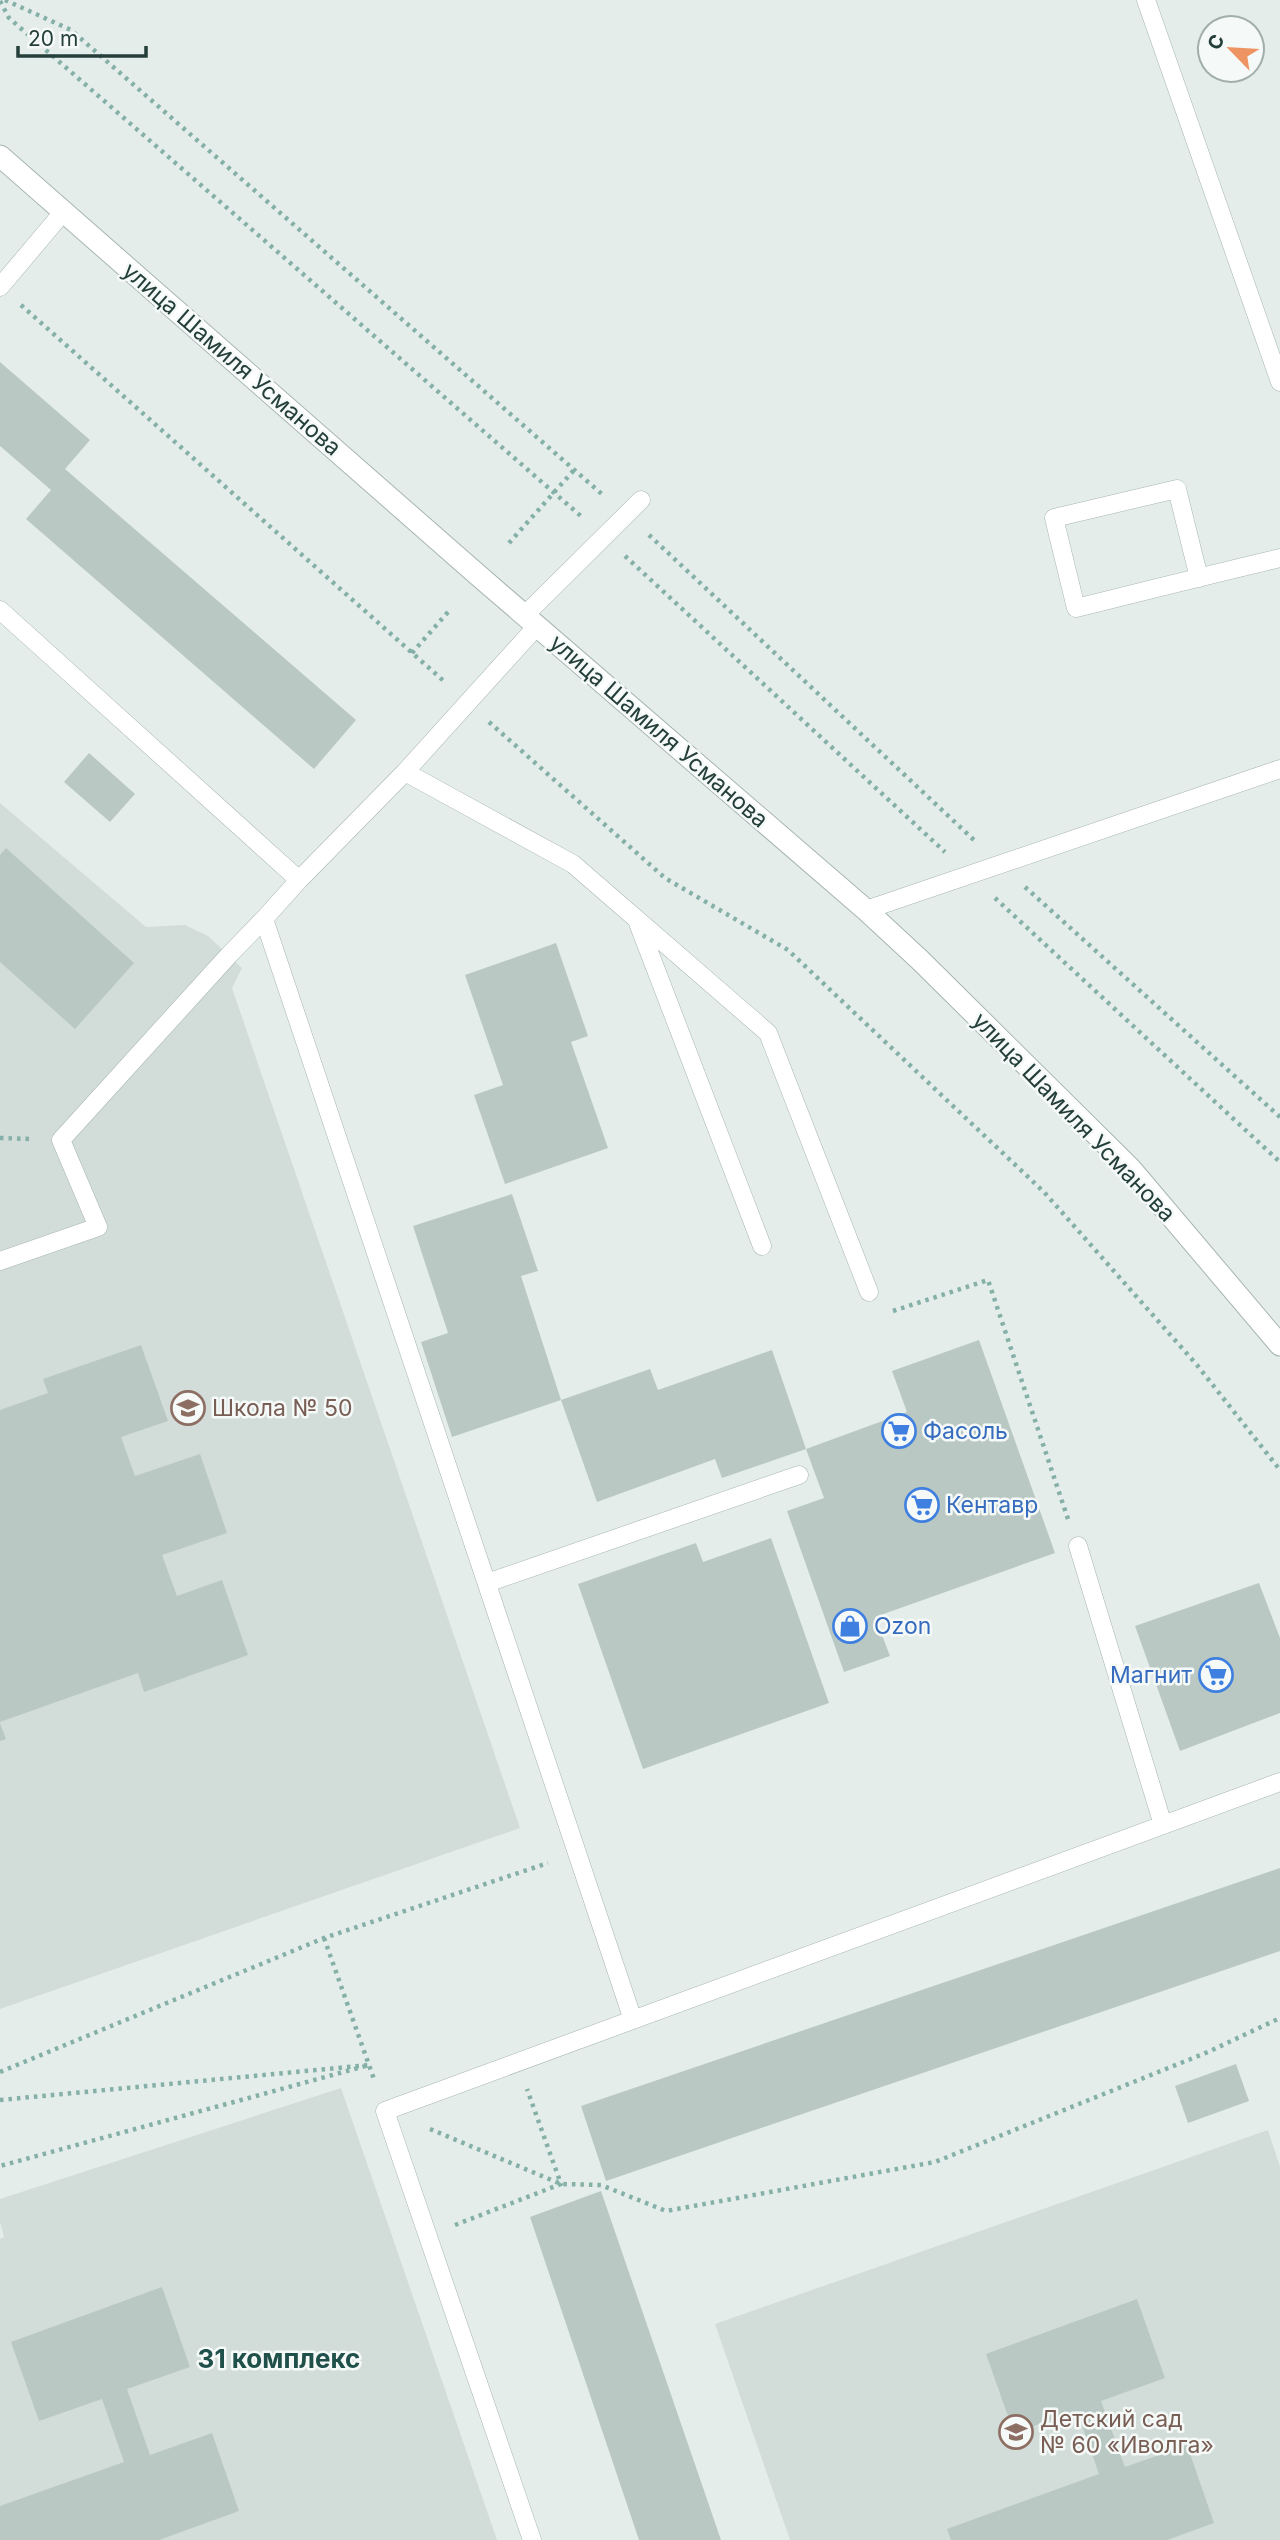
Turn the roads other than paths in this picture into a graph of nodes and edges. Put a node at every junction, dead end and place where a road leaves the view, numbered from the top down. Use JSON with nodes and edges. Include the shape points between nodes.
{"nodes":[{"id":1,"x":1146,"y":0,"type":"edge"},
{"id":2,"x":0,"y":156,"type":"edge"},
{"id":3,"x":64,"y":211,"type":"junction"},
{"id":4,"x":0,"y":287,"type":"edge"},
{"id":5,"x":1280,"y":382,"type":"edge"},
{"id":6,"x":641,"y":500,"type":"dead end"},
{"id":7,"x":1280,"y":558,"type":"edge"},
{"id":8,"x":1199,"y":578,"type":"junction"},
{"id":9,"x":0,"y":610,"type":"edge"},
{"id":10,"x":531,"y":621,"type":"junction"},
{"id":11,"x":1280,"y":769,"type":"edge"},
{"id":12,"x":405,"y":772,"type":"junction"},
{"id":13,"x":299,"y":880,"type":"junction"},
{"id":14,"x":866,"y":910,"type":"junction"},
{"id":15,"x":264,"y":919,"type":"junction"},
{"id":16,"x":637,"y":920,"type":"junction"},
{"id":17,"x":762,"y":1246,"type":"dead end"},
{"id":18,"x":0,"y":1261,"type":"edge"},
{"id":19,"x":869,"y":1292,"type":"road end"},
{"id":20,"x":1280,"y":1345,"type":"edge"},
{"id":21,"x":799,"y":1475,"type":"dead end"},
{"id":22,"x":1078,"y":1546,"type":"road end"},
{"id":23,"x":487,"y":1583,"type":"junction"},
{"id":24,"x":1280,"y":1782,"type":"edge"},
{"id":25,"x":1163,"y":1825,"type":"junction"},
{"id":26,"x":633,"y":2020,"type":"junction"},
{"id":27,"x":533,"y":2540,"type":"edge"}],
"edges":[{"from":1,"to":5,"type":"lane"},
{"from":2,"to":3,"type":"street","name":"улица Шамиля Усманова"},
{"from":3,"to":4,"type":"lane"},
{"from":3,"to":10,"type":"street","name":"улица Шамиля Усманова"},
{"from":6,"to":10,"type":"lane"},
{"from":7,"to":8,"type":"lane"},
{"from":8,"to":8,"type":"lane","via":[[1076,608],[1054,519],[1177,489]]},
{"from":9,"to":13,"type":"lane"},
{"from":10,"to":12,"type":"lane","via":[[468,703]]},
{"from":10,"to":14,"type":"street","name":"улица Шамиля Усманова"},
{"from":11,"to":14,"type":"lane"},
{"from":12,"to":13,"type":"lane"},
{"from":12,"to":16,"type":"lane","via":[[573,864]]},
{"from":13,"to":15,"type":"lane"},
{"from":14,"to":20,"type":"street","name":"улица Шамиля Усманова","via":[[1131,1169]]},
{"from":15,"to":18,"type":"lane","via":[[61,1140],[98,1227]]},
{"from":15,"to":23,"type":"lane"},
{"from":16,"to":17,"type":"lane"},
{"from":16,"to":19,"type":"lane","via":[[768,1033]]},
{"from":21,"to":23,"type":"lane"},
{"from":22,"to":25,"type":"lane"},
{"from":23,"to":26,"type":"lane"},
{"from":24,"to":25,"type":"lane"},
{"from":25,"to":26,"type":"lane"},
{"from":26,"to":27,"type":"lane","via":[[385,2111]]}]}
